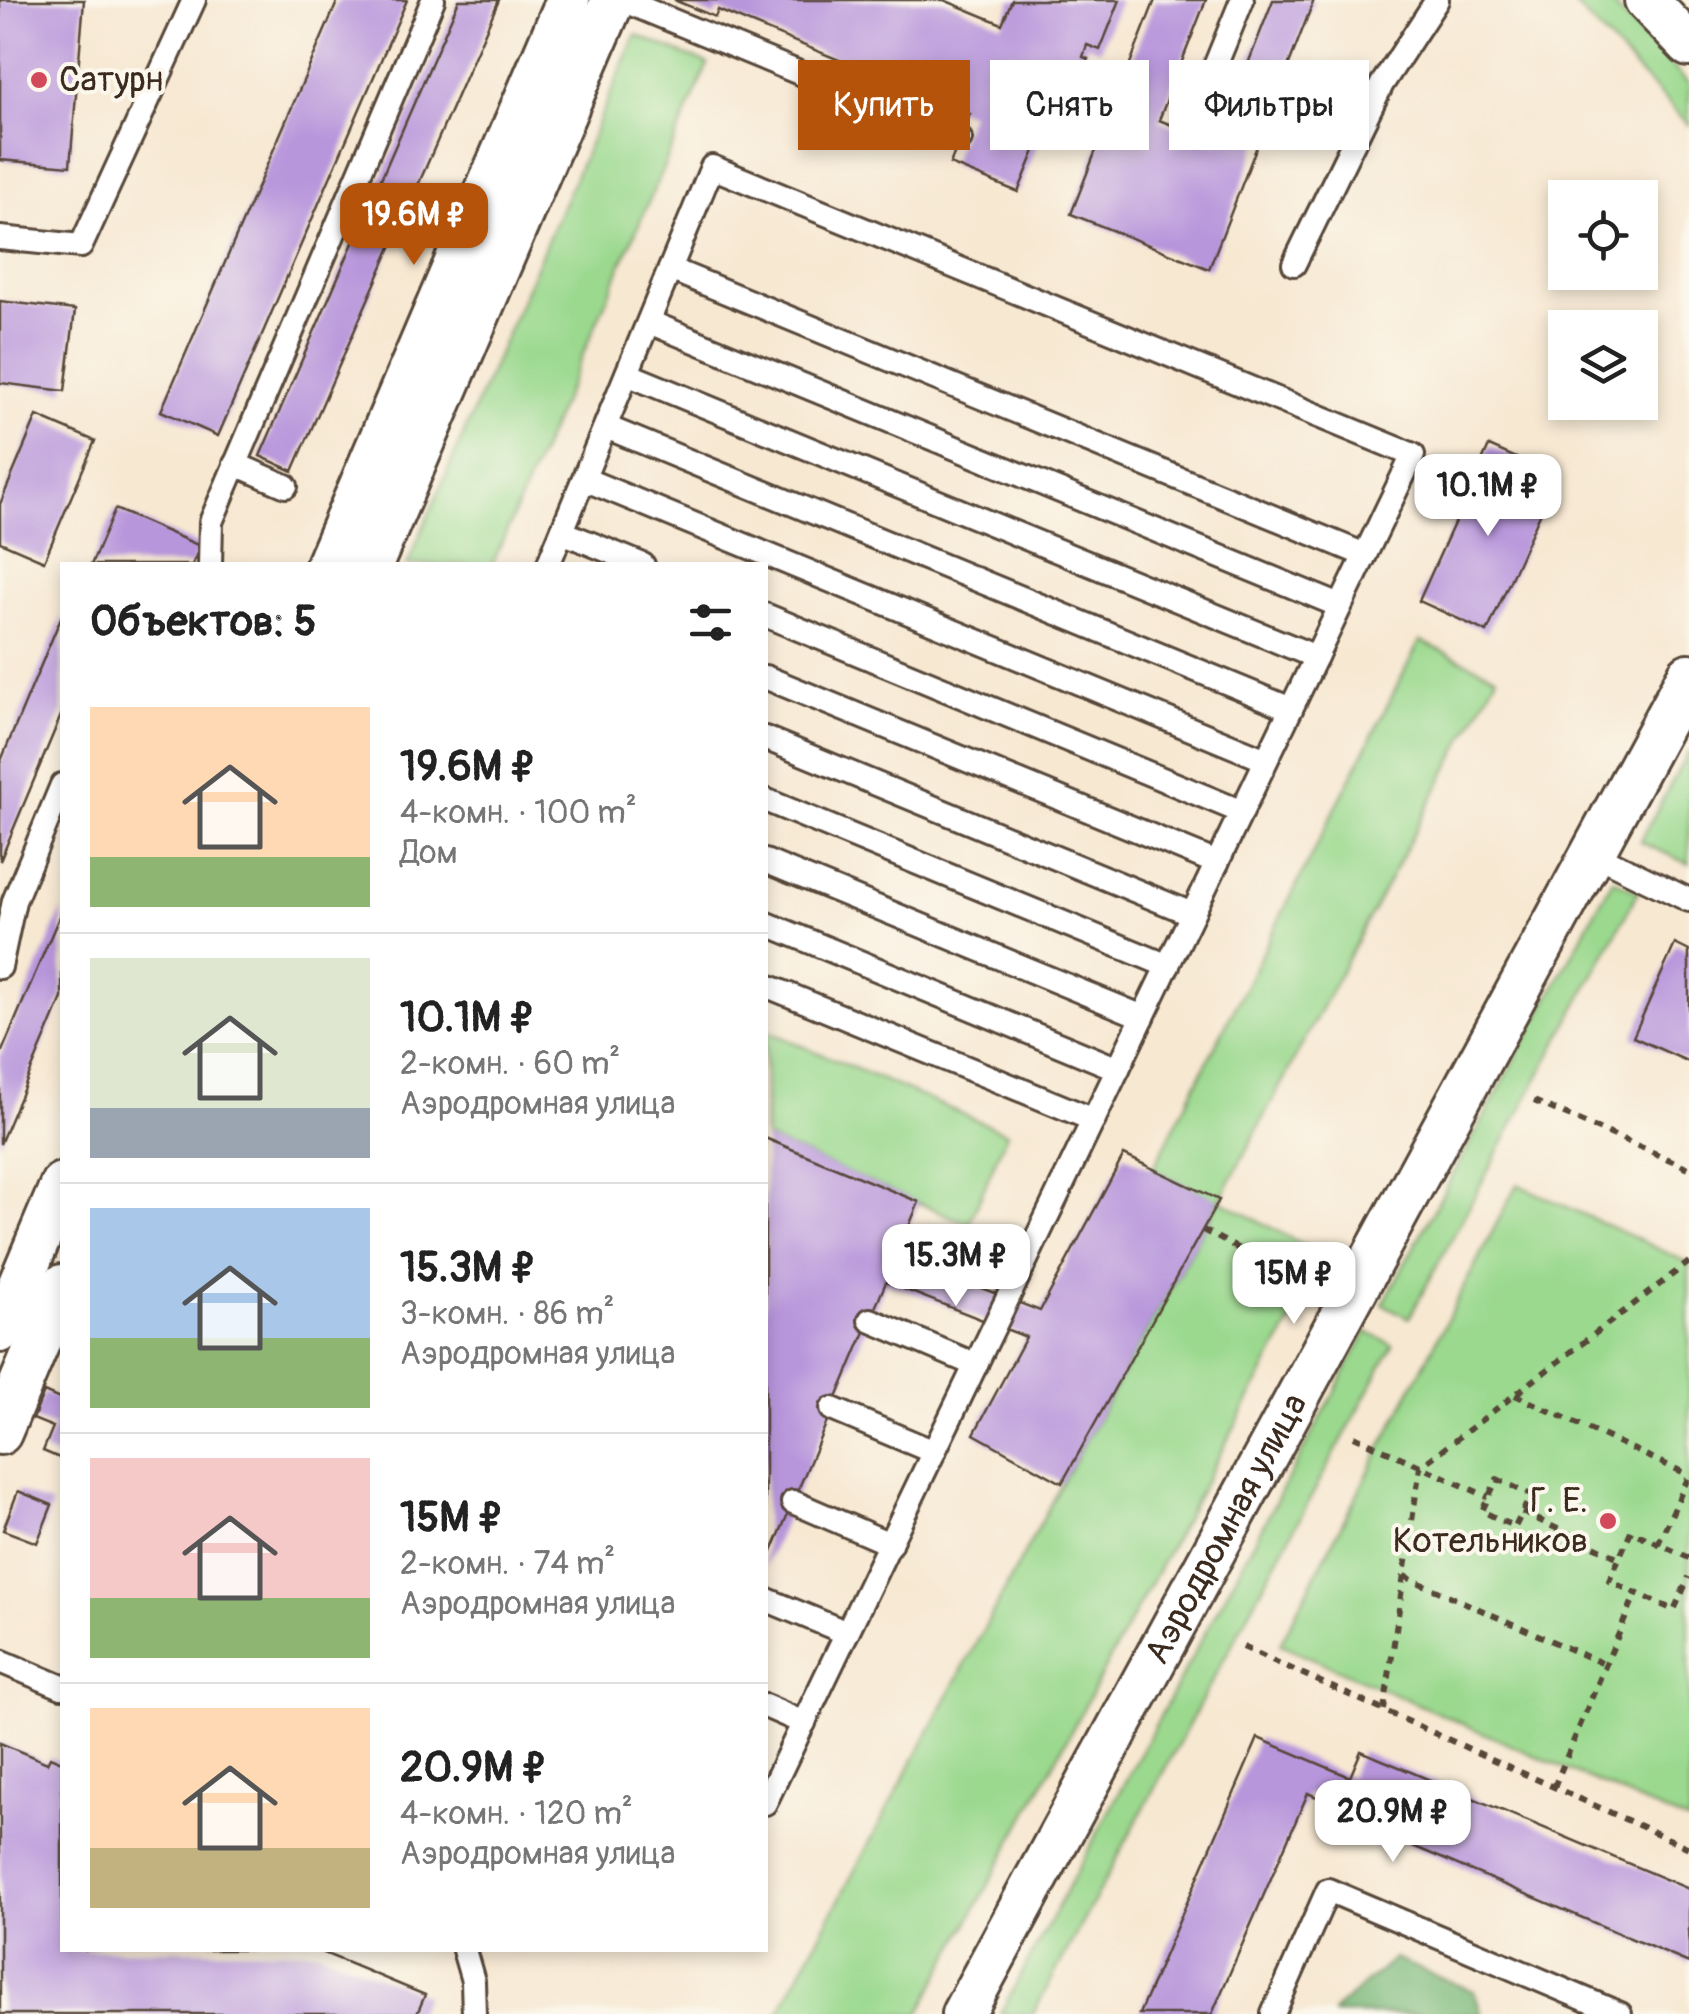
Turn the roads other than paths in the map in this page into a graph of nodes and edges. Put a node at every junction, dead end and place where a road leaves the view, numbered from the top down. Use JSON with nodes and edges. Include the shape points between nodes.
{"nodes":[{"id":1,"x":194,"y":0,"type":"edge"},
{"id":2,"x":433,"y":0,"type":"edge"},
{"id":3,"x":568,"y":0,"type":"edge"},
{"id":4,"x":613,"y":0,"type":"edge"},
{"id":5,"x":622,"y":0,"type":"edge"},
{"id":6,"x":1242,"y":0,"type":"edge"},
{"id":7,"x":1437,"y":0,"type":"edge"},
{"id":8,"x":1646,"y":0,"type":"edge"},
{"id":9,"x":1689,"y":45,"type":"edge"},
{"id":10,"x":1218,"y":60,"type":"edge"},
{"id":11,"x":798,"y":73,"type":"edge"},
{"id":12,"x":0,"y":238,"type":"edge"},
{"id":13,"x":1294,"y":264,"type":"dead end"},
{"id":14,"x":670,"y":268,"type":"junction"},
{"id":15,"x":649,"y":322,"type":"junction"},
{"id":16,"x":627,"y":374,"type":"junction"},
{"id":17,"x":606,"y":427,"type":"junction"},
{"id":18,"x":236,"y":464,"type":"junction"},
{"id":19,"x":584,"y":479,"type":"junction"},
{"id":20,"x":286,"y":486,"type":"dead end"},
{"id":21,"x":562,"y":532,"type":"junction"},
{"id":22,"x":369,"y":535,"type":"edge"},
{"id":23,"x":1366,"y":554,"type":"junction"},
{"id":24,"x":210,"y":562,"type":"edge"},
{"id":25,"x":331,"y":562,"type":"edge"},
{"id":26,"x":549,"y":562,"type":"edge"},
{"id":27,"x":636,"y":562,"type":"edge"},
{"id":28,"x":1340,"y":606,"type":"junction"},
{"id":29,"x":768,"y":616,"type":"edge"},
{"id":30,"x":1316,"y":657,"type":"junction"},
{"id":31,"x":1689,"y":675,"type":"edge"},
{"id":32,"x":768,"y":678,"type":"edge"},
{"id":33,"x":1291,"y":709,"type":"junction"},
{"id":34,"x":768,"y":739,"type":"edge"},
{"id":35,"x":1266,"y":760,"type":"junction"},
{"id":36,"x":60,"y":790,"type":"edge"},
{"id":37,"x":768,"y":801,"type":"edge"},
{"id":38,"x":1242,"y":812,"type":"junction"},
{"id":39,"x":1592,"y":854,"type":"junction"},
{"id":40,"x":768,"y":863,"type":"edge"},
{"id":41,"x":1217,"y":864,"type":"junction"},
{"id":42,"x":1689,"y":900,"type":"edge"},
{"id":43,"x":1192,"y":914,"type":"junction"},
{"id":44,"x":768,"y":924,"type":"edge"},
{"id":45,"x":1168,"y":966,"type":"junction"},
{"id":46,"x":0,"y":967,"type":"edge"},
{"id":47,"x":768,"y":986,"type":"edge"},
{"id":48,"x":1143,"y":1017,"type":"junction"},
{"id":49,"x":1118,"y":1069,"type":"junction"},
{"id":50,"x":1094,"y":1120,"type":"junction"},
{"id":51,"x":60,"y":1189,"type":"edge"},
{"id":52,"x":60,"y":1291,"type":"edge"},
{"id":53,"x":870,"y":1320,"type":"dead end"},
{"id":54,"x":0,"y":1330,"type":"edge"},
{"id":55,"x":976,"y":1365,"type":"junction"},
{"id":56,"x":832,"y":1409,"type":"dead end"},
{"id":57,"x":0,"y":1433,"type":"edge"},
{"id":58,"x":934,"y":1452,"type":"junction"},
{"id":59,"x":792,"y":1502,"type":"dead end"},
{"id":60,"x":890,"y":1544,"type":"junction"},
{"id":61,"x":768,"y":1600,"type":"edge"},
{"id":62,"x":847,"y":1634,"type":"junction"},
{"id":63,"x":0,"y":1661,"type":"edge"},
{"id":64,"x":60,"y":1686,"type":"edge"},
{"id":65,"x":768,"y":1707,"type":"edge"},
{"id":66,"x":804,"y":1722,"type":"junction"},
{"id":67,"x":768,"y":1797,"type":"edge"},
{"id":68,"x":465,"y":1952,"type":"edge"},
{"id":69,"x":474,"y":2014,"type":"edge"},
{"id":70,"x":963,"y":2014,"type":"edge"},
{"id":71,"x":1273,"y":2014,"type":"edge"},
{"id":72,"x":1620,"y":2014,"type":"edge"}],
"edges":[{"from":1,"to":12,"type":"lane","via":[[81,246]]},
{"from":2,"to":18,"type":"lane"},
{"from":3,"to":22,"type":"street"},
{"from":4,"to":22,"type":"street"},
{"from":5,"to":11,"type":"lane"},
{"from":6,"to":10,"type":"lane"},
{"from":7,"to":13,"type":"lane","via":[[1382,84]]},
{"from":8,"to":9,"type":"street"},
{"from":14,"to":15,"type":"lane"},
{"from":14,"to":23,"type":"lane"},
{"from":14,"to":23,"type":"lane","via":[[712,167],[915,250],[1412,455]]},
{"from":15,"to":16,"type":"lane"},
{"from":15,"to":28,"type":"lane"},
{"from":16,"to":17,"type":"lane"},
{"from":16,"to":30,"type":"lane"},
{"from":17,"to":19,"type":"lane"},
{"from":17,"to":33,"type":"lane"},
{"from":18,"to":20,"type":"lane"},
{"from":18,"to":24,"type":"lane","via":[[212,522]]},
{"from":19,"to":21,"type":"lane"},
{"from":19,"to":35,"type":"lane"},
{"from":21,"to":26,"type":"lane"},
{"from":21,"to":27,"type":"lane"},
{"from":22,"to":25,"type":"street"},
{"from":23,"to":28,"type":"lane"},
{"from":28,"to":30,"type":"lane"},
{"from":29,"to":38,"type":"lane"},
{"from":30,"to":33,"type":"lane"},
{"from":31,"to":39,"type":"street","name":"Аэродромная улица"},
{"from":32,"to":41,"type":"lane"},
{"from":33,"to":35,"type":"lane"},
{"from":34,"to":43,"type":"lane"},
{"from":35,"to":38,"type":"lane"},
{"from":36,"to":46,"type":"lane","via":[[14,902]]},
{"from":37,"to":45,"type":"lane"},
{"from":38,"to":41,"type":"lane"},
{"from":39,"to":42,"type":"lane"},
{"from":39,"to":70,"type":"street","name":"Аэродромная улица"},
{"from":40,"to":48,"type":"lane"},
{"from":41,"to":43,"type":"lane"},
{"from":43,"to":45,"type":"lane"},
{"from":44,"to":49,"type":"lane"},
{"from":45,"to":48,"type":"lane"},
{"from":47,"to":50,"type":"lane"},
{"from":48,"to":49,"type":"lane"},
{"from":49,"to":50,"type":"lane"},
{"from":50,"to":55,"type":"lane"},
{"from":51,"to":54,"type":"street"},
{"from":52,"to":57,"type":"street"},
{"from":53,"to":55,"type":"lane"},
{"from":55,"to":58,"type":"lane"},
{"from":56,"to":58,"type":"lane"},
{"from":58,"to":60,"type":"lane"},
{"from":59,"to":60,"type":"lane"},
{"from":60,"to":62,"type":"lane"},
{"from":61,"to":62,"type":"lane"},
{"from":62,"to":66,"type":"lane"},
{"from":63,"to":64,"type":"lane"},
{"from":65,"to":66,"type":"lane"},
{"from":66,"to":67,"type":"lane"},
{"from":68,"to":69,"type":"lane"},
{"from":71,"to":72,"type":"lane","via":[[1328,1890]]}]}
